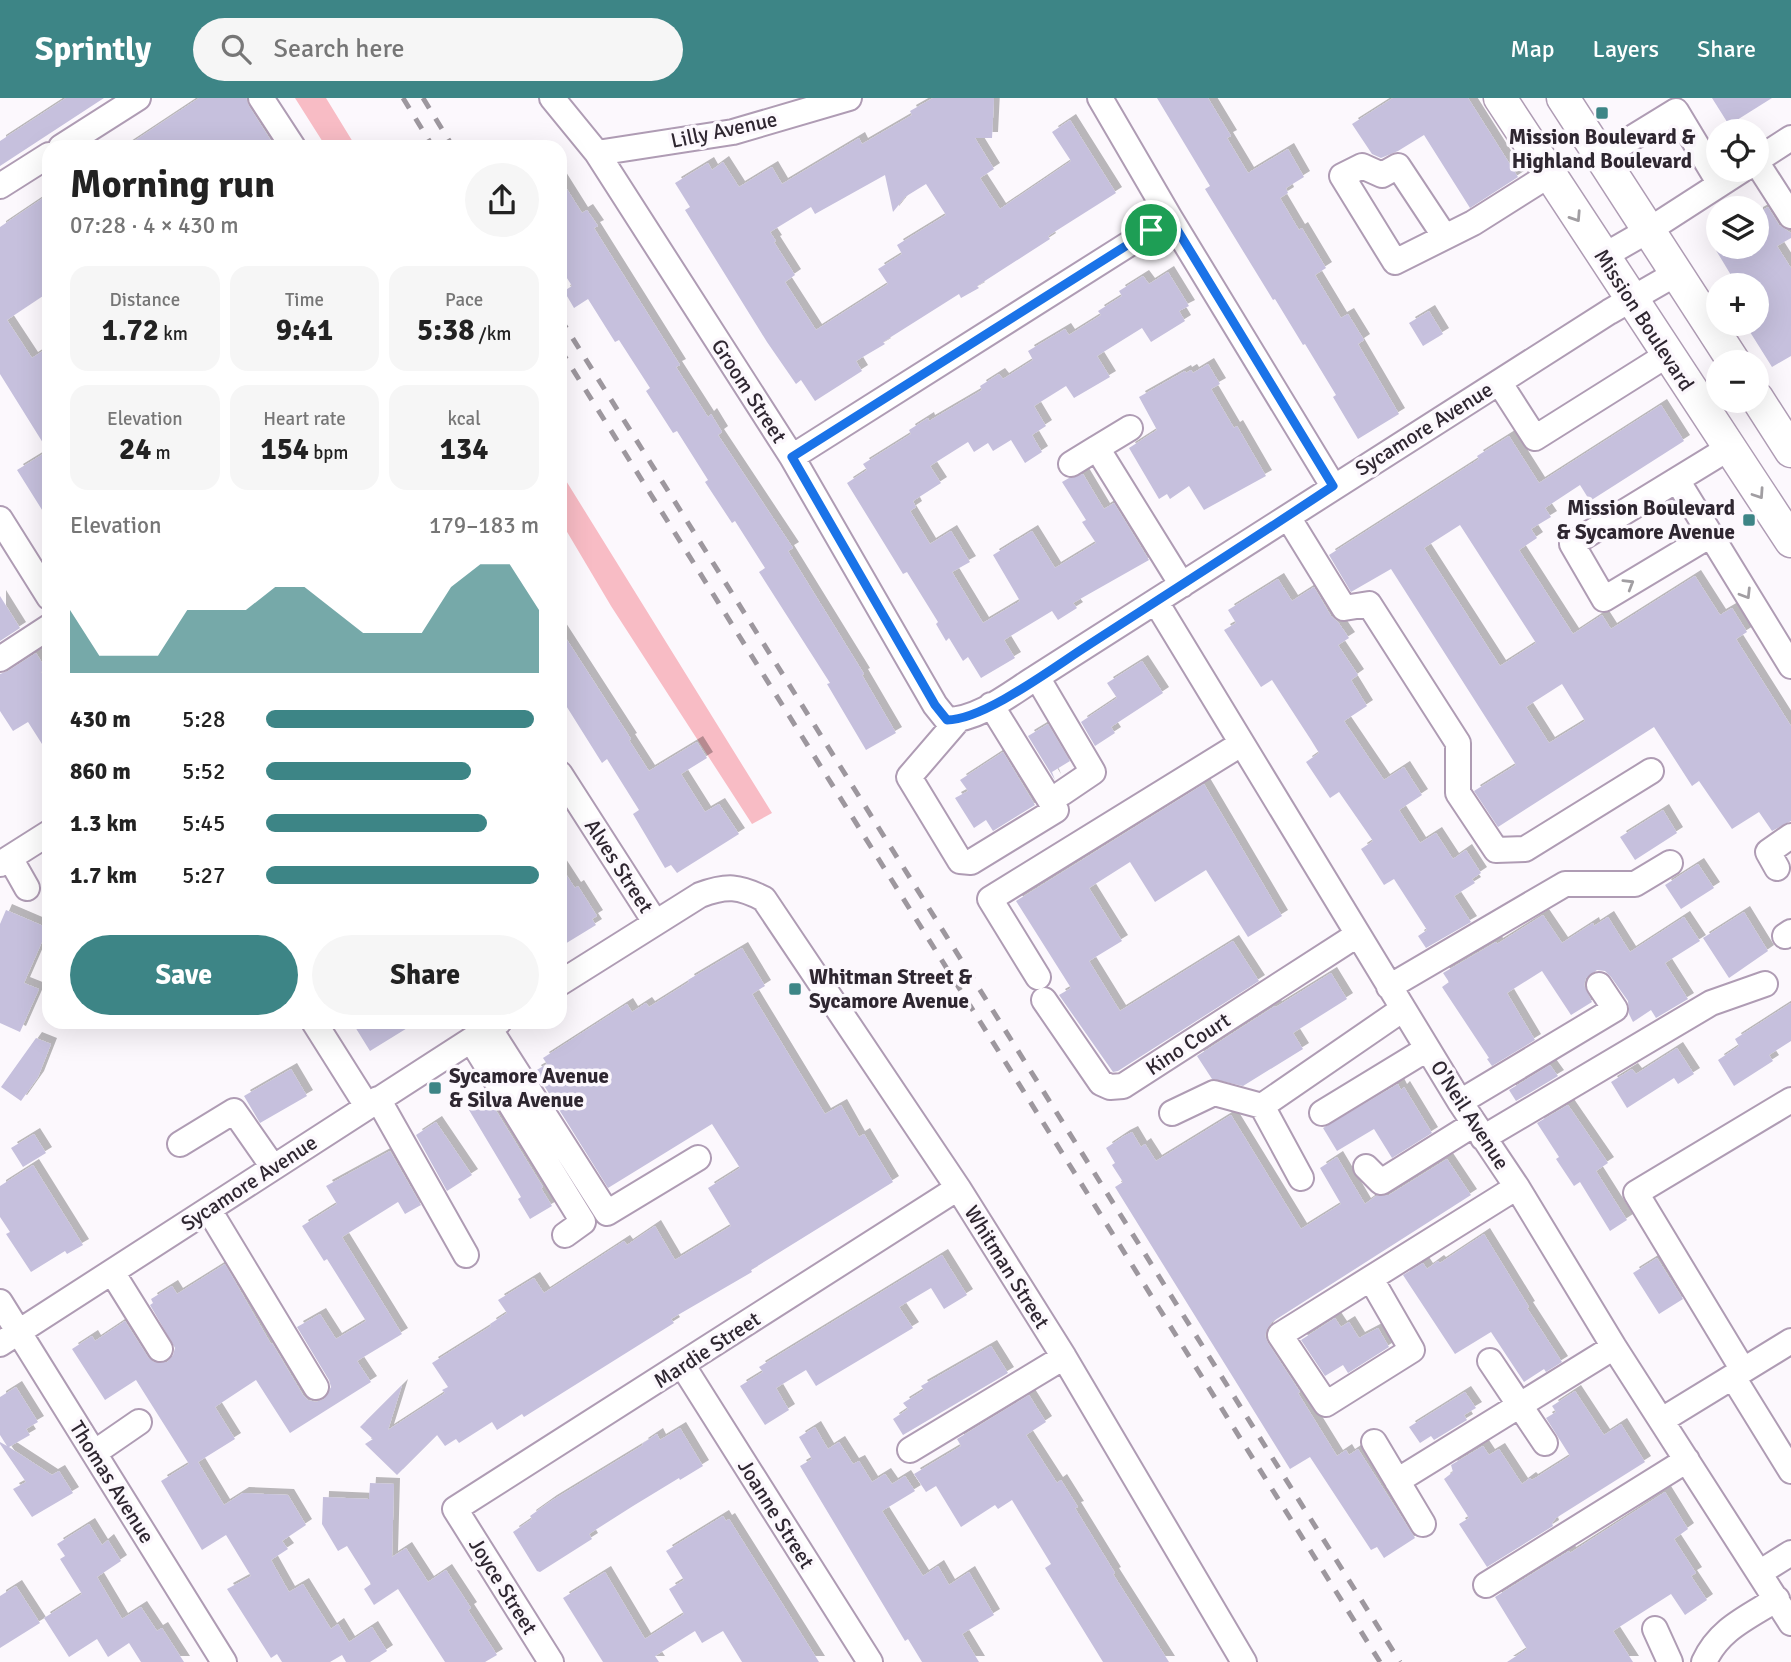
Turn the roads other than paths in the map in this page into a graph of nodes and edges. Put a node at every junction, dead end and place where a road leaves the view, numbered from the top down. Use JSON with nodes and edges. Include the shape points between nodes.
{"nodes":[{"id":1,"x":138,"y":98,"type":"edge"},
{"id":2,"x":261,"y":98,"type":"edge"},
{"id":3,"x":552,"y":98,"type":"edge"},
{"id":4,"x":849,"y":98,"type":"edge"},
{"id":5,"x":1100,"y":98,"type":"edge"},
{"id":6,"x":1500,"y":98,"type":"edge"},
{"id":7,"x":1563,"y":98,"type":"edge"},
{"id":8,"x":1791,"y":138,"type":"edge"},
{"id":9,"x":72,"y":140,"type":"edge"},
{"id":10,"x":288,"y":140,"type":"edge"},
{"id":11,"x":597,"y":153,"type":"junction"},
{"id":12,"x":1769,"y":154,"type":"edge"},
{"id":13,"x":1601,"y":157,"type":"junction"},
{"id":14,"x":42,"y":159,"type":"edge"},
{"id":15,"x":1549,"y":175,"type":"junction"},
{"id":16,"x":1769,"y":181,"type":"edge"},
{"id":17,"x":1723,"y":182,"type":"edge"},
{"id":18,"x":1720,"y":184,"type":"junction"},
{"id":19,"x":0,"y":186,"type":"edge"},
{"id":20,"x":1791,"y":216,"type":"edge"},
{"id":21,"x":1170,"y":218,"type":"junction"},
{"id":22,"x":1649,"y":230,"type":"junction"},
{"id":23,"x":1445,"y":237,"type":"dead end"},
{"id":24,"x":1602,"y":257,"type":"junction"},
{"id":25,"x":1676,"y":273,"type":"junction"},
{"id":26,"x":1631,"y":299,"type":"junction"},
{"id":27,"x":1726,"y":350,"type":"edge"},
{"id":28,"x":1667,"y":355,"type":"junction"},
{"id":29,"x":1499,"y":382,"type":"junction"},
{"id":30,"x":1767,"y":413,"type":"edge"},
{"id":31,"x":1130,"y":428,"type":"dead end"},
{"id":32,"x":1097,"y":449,"type":"junction"},
{"id":33,"x":1729,"y":449,"type":"junction"},
{"id":34,"x":1791,"y":451,"type":"edge"},
{"id":35,"x":792,"y":457,"type":"junction"},
{"id":36,"x":1071,"y":464,"type":"dead end"},
{"id":37,"x":1677,"y":480,"type":"junction"},
{"id":38,"x":1333,"y":486,"type":"junction"},
{"id":39,"x":1288,"y":517,"type":"junction"},
{"id":40,"x":0,"y":519,"type":"edge"},
{"id":41,"x":1709,"y":536,"type":"junction"},
{"id":42,"x":1791,"y":541,"type":"edge"},
{"id":43,"x":42,"y":586,"type":"edge"},
{"id":44,"x":1182,"y":586,"type":"junction"},
{"id":45,"x":1156,"y":602,"type":"junction"},
{"id":46,"x":42,"y":632,"type":"edge"},
{"id":47,"x":0,"y":659,"type":"edge"},
{"id":48,"x":1791,"y":666,"type":"edge"},
{"id":49,"x":1037,"y":677,"type":"junction"},
{"id":50,"x":991,"y":705,"type":"junction"},
{"id":51,"x":958,"y":720,"type":"junction"},
{"id":52,"x":1241,"y":744,"type":"junction"},
{"id":53,"x":1651,"y":771,"type":"dead end"},
{"id":54,"x":567,"y":785,"type":"edge"},
{"id":55,"x":1062,"y":793,"type":"dead end"},
{"id":56,"x":1791,"y":836,"type":"edge"},
{"id":57,"x":42,"y":837,"type":"edge"},
{"id":58,"x":5,"y":861,"type":"edge"},
{"id":59,"x":1670,"y":863,"type":"dead end"},
{"id":60,"x":1777,"y":869,"type":"dead end"},
{"id":61,"x":27,"y":888,"type":"dead end"},
{"id":62,"x":655,"y":922,"type":"junction"},
{"id":63,"x":1357,"y":935,"type":"junction"},
{"id":64,"x":567,"y":979,"type":"edge"},
{"id":65,"x":1765,"y":984,"type":"dead end"},
{"id":66,"x":1599,"y":985,"type":"dead end"},
{"id":67,"x":1389,"y":987,"type":"junction"},
{"id":68,"x":1403,"y":1009,"type":"junction"},
{"id":69,"x":319,"y":1029,"type":"edge"},
{"id":70,"x":486,"y":1030,"type":"edge"},
{"id":71,"x":1427,"y":1049,"type":"junction"},
{"id":72,"x":1791,"y":1100,"type":"edge"},
{"id":73,"x":1460,"y":1102,"type":"junction"},
{"id":74,"x":372,"y":1103,"type":"junction"},
{"id":75,"x":1262,"y":1107,"type":"junction"},
{"id":76,"x":1172,"y":1113,"type":"dead end"},
{"id":77,"x":1322,"y":1113,"type":"dead end"},
{"id":78,"x":1479,"y":1131,"type":"junction"},
{"id":79,"x":180,"y":1144,"type":"dead end"},
{"id":80,"x":698,"y":1158,"type":"dead end"},
{"id":81,"x":273,"y":1167,"type":"junction"},
{"id":82,"x":1366,"y":1167,"type":"dead end"},
{"id":83,"x":1301,"y":1178,"type":"dead end"},
{"id":84,"x":1517,"y":1187,"type":"junction"},
{"id":85,"x":958,"y":1188,"type":"junction"},
{"id":86,"x":209,"y":1210,"type":"junction"},
{"id":87,"x":565,"y":1235,"type":"dead end"},
{"id":88,"x":466,"y":1255,"type":"dead end"},
{"id":89,"x":112,"y":1272,"type":"junction"},
{"id":90,"x":1371,"y":1279,"type":"junction"},
{"id":91,"x":0,"y":1302,"type":"edge"},
{"id":92,"x":9,"y":1338,"type":"edge"},
{"id":93,"x":1791,"y":1341,"type":"edge"},
{"id":94,"x":1614,"y":1347,"type":"junction"},
{"id":95,"x":160,"y":1349,"type":"dead end"},
{"id":96,"x":1063,"y":1357,"type":"junction"},
{"id":97,"x":1490,"y":1361,"type":"dead end"},
{"id":98,"x":683,"y":1366,"type":"junction"},
{"id":99,"x":1738,"y":1373,"type":"junction"},
{"id":100,"x":316,"y":1387,"type":"dead end"},
{"id":101,"x":1520,"y":1406,"type":"junction"},
{"id":102,"x":1662,"y":1420,"type":"junction"},
{"id":103,"x":139,"y":1422,"type":"dead end"},
{"id":104,"x":1374,"y":1442,"type":"dead end"},
{"id":105,"x":1545,"y":1443,"type":"dead end"},
{"id":106,"x":910,"y":1450,"type":"dead end"},
{"id":107,"x":94,"y":1453,"type":"junction"},
{"id":108,"x":1687,"y":1460,"type":"junction"},
{"id":109,"x":1791,"y":1471,"type":"edge"},
{"id":110,"x":1397,"y":1481,"type":"junction"},
{"id":111,"x":455,"y":1509,"type":"joint"},
{"id":112,"x":1423,"y":1524,"type":"dead end"},
{"id":113,"x":1791,"y":1553,"type":"edge"},
{"id":114,"x":1759,"y":1573,"type":"junction"},
{"id":115,"x":1486,"y":1585,"type":"dead end"},
{"id":116,"x":1777,"y":1599,"type":"junction"},
{"id":117,"x":1791,"y":1623,"type":"edge"},
{"id":118,"x":1655,"y":1629,"type":"dead end"},
{"id":119,"x":224,"y":1662,"type":"edge"},
{"id":120,"x":551,"y":1662,"type":"edge"},
{"id":121,"x":870,"y":1662,"type":"edge"},
{"id":122,"x":1244,"y":1662,"type":"edge"},
{"id":123,"x":1670,"y":1662,"type":"edge"},
{"id":124,"x":1704,"y":1662,"type":"edge"}],
"edges":[{"from":1,"to":9,"type":"street"},
{"from":2,"to":10,"type":"street"},
{"from":3,"to":11,"type":"street","name":"Groom Street"},
{"from":4,"to":11,"type":"street","name":"Lilly Avenue","via":[[733,132]]},
{"from":5,"to":21,"type":"street"},
{"from":6,"to":15,"type":"main road","name":"Mission Boulevard"},
{"from":7,"to":13,"type":"main road"},
{"from":8,"to":12,"type":"street"},
{"from":11,"to":35,"type":"street","name":"Groom Street"},
{"from":13,"to":18,"type":"street","via":[[1676,111]]},
{"from":13,"to":22,"type":"main road"},
{"from":14,"to":19,"type":"street"},
{"from":15,"to":23,"type":"street"},
{"from":15,"to":24,"type":"main road","name":"Mission Boulevard","one_way":true},
{"from":16,"to":20,"type":"street"},
{"from":17,"to":18,"type":"street"},
{"from":18,"to":22,"type":"street"},
{"from":21,"to":35,"type":"street"},
{"from":21,"to":38,"type":"street"},
{"from":22,"to":24,"type":"street"},
{"from":22,"to":25,"type":"main road"},
{"from":24,"to":26,"type":"main road","name":"Mission Boulevard"},
{"from":25,"to":26,"type":"street","name":"Sycamore Avenue"},
{"from":25,"to":27,"type":"main road"},
{"from":26,"to":28,"type":"main road","name":"Mission Boulevard"},
{"from":26,"to":29,"type":"street","name":"Sycamore Avenue"},
{"from":28,"to":29,"type":"street","via":[[1535,438]]},
{"from":28,"to":33,"type":"main road","name":"Mission Boulevard"},
{"from":29,"to":38,"type":"street","name":"Sycamore Avenue"},
{"from":30,"to":34,"type":"main road"},
{"from":31,"to":32,"type":"street"},
{"from":32,"to":36,"type":"street"},
{"from":32,"to":44,"type":"street"},
{"from":33,"to":37,"type":"street"},
{"from":33,"to":42,"type":"main road","name":"Mission Boulevard","one_way":true},
{"from":35,"to":51,"type":"street","name":"Groom Street","via":[[935,705],[947,720]]},
{"from":37,"to":41,"type":"street"},
{"from":37,"to":41,"type":"street","one_way":true,"via":[[1572,544],[1604,599]]},
{"from":38,"to":39,"type":"street","name":"Sycamore Avenue"},
{"from":39,"to":44,"type":"street","name":"Sycamore Avenue"},
{"from":39,"to":53,"type":"street","via":[[1344,608],[1369,604],[1458,743],[1458,793],[1496,850],[1525,849]]},
{"from":40,"to":43,"type":"street"},
{"from":41,"to":48,"type":"street","one_way":true},
{"from":44,"to":45,"type":"street","name":"Sycamore Avenue"},
{"from":45,"to":49,"type":"street","name":"Sycamore Avenue"},
{"from":45,"to":52,"type":"street","name":"O'Neil Avenue"},
{"from":46,"to":47,"type":"street"},
{"from":49,"to":50,"type":"street","name":"Sycamore Avenue"},
{"from":49,"to":55,"type":"street","via":[[1093,772]]},
{"from":50,"to":51,"type":"street","name":"Sycamore Avenue"},
{"from":50,"to":51,"type":"street","via":[[1056,810],[971,862],[960,861],[909,777]]},
{"from":52,"to":63,"type":"street","name":"O'Neil Avenue"},
{"from":52,"to":63,"type":"street","name":"Kino Court","via":[[990,900],[1041,988],[1101,1083],[1123,1086]]},
{"from":54,"to":62,"type":"street","name":"Alves Street"},
{"from":56,"to":60,"type":"street","via":[[1768,852]]},
{"from":57,"to":58,"type":"street"},
{"from":58,"to":61,"type":"street"},
{"from":59,"to":67,"type":"street","via":[[1634,884],[1564,884]]},
{"from":62,"to":64,"type":"street"},
{"from":62,"to":85,"type":"street","name":"Whitman Street","via":[[720,888],[746,890],[764,900]]},
{"from":63,"to":67,"type":"street","name":"O'Neil Avenue"},
{"from":65,"to":78,"type":"street","via":[[1711,1003]]},
{"from":66,"to":73,"type":"street","via":[[1615,1009]]},
{"from":67,"to":68,"type":"street","name":"O'Neil Avenue"},
{"from":68,"to":71,"type":"street","name":"O'Neil Avenue"},
{"from":68,"to":75,"type":"street"},
{"from":69,"to":74,"type":"street"},
{"from":70,"to":74,"type":"street","name":"Sycamore Avenue"},
{"from":70,"to":80,"type":"street","via":[[607,1213]]},
{"from":70,"to":87,"type":"street","via":[[583,1222]]},
{"from":71,"to":73,"type":"street","name":"O'Neil Avenue"},
{"from":71,"to":77,"type":"street"},
{"from":72,"to":99,"type":"street","via":[[1636,1193]]},
{"from":73,"to":78,"type":"street","name":"O'Neil Avenue"},
{"from":74,"to":81,"type":"street","name":"Sycamore Avenue"},
{"from":74,"to":88,"type":"street"},
{"from":75,"to":76,"type":"street","via":[[1214,1093]]},
{"from":75,"to":83,"type":"street"},
{"from":78,"to":82,"type":"street","via":[[1381,1182]]},
{"from":78,"to":84,"type":"street","name":"O'Neil Avenue"},
{"from":79,"to":81,"type":"street","via":[[234,1111]]},
{"from":81,"to":86,"type":"street","name":"Sycamore Avenue"},
{"from":84,"to":90,"type":"street"},
{"from":84,"to":94,"type":"street","name":"O'Neil Avenue"},
{"from":85,"to":96,"type":"street","name":"Whitman Street"},
{"from":85,"to":98,"type":"street","name":"Mardie Street"},
{"from":86,"to":89,"type":"street","name":"Sycamore Avenue"},
{"from":86,"to":100,"type":"street"},
{"from":89,"to":92,"type":"street","name":"Sycamore Avenue"},
{"from":89,"to":95,"type":"street"},
{"from":90,"to":90,"type":"street","via":[[1280,1335],[1325,1404],[1412,1350]]},
{"from":91,"to":92,"type":"street","name":"Thomas Avenue"},
{"from":92,"to":107,"type":"street","name":"Thomas Avenue"},
{"from":93,"to":99,"type":"street"},
{"from":94,"to":101,"type":"street"},
{"from":94,"to":102,"type":"street","name":"O'Neil Avenue"},
{"from":96,"to":106,"type":"street"},
{"from":96,"to":122,"type":"street","name":"Whitman Street"},
{"from":97,"to":101,"type":"street"},
{"from":98,"to":111,"type":"street","name":"Mardie Street"},
{"from":98,"to":121,"type":"street","name":"Joanne Street"},
{"from":99,"to":102,"type":"street"},
{"from":99,"to":109,"type":"street"},
{"from":101,"to":105,"type":"street"},
{"from":101,"to":110,"type":"street"},
{"from":102,"to":108,"type":"street","name":"O'Neil Avenue"},
{"from":103,"to":107,"type":"street"},
{"from":104,"to":110,"type":"street"},
{"from":107,"to":119,"type":"street","name":"Thomas Avenue"},
{"from":108,"to":114,"type":"street","name":"O'Neil Avenue"},
{"from":108,"to":115,"type":"street"},
{"from":110,"to":112,"type":"street"},
{"from":111,"to":120,"type":"street","name":"Joyce Street"},
{"from":113,"to":114,"type":"street"},
{"from":114,"to":116,"type":"street","name":"O'Neil Avenue"},
{"from":116,"to":117,"type":"street","name":"O'Neil Avenue"},
{"from":116,"to":124,"type":"street","via":[[1730,1628],[1712,1644]]},
{"from":118,"to":123,"type":"street"}]}
